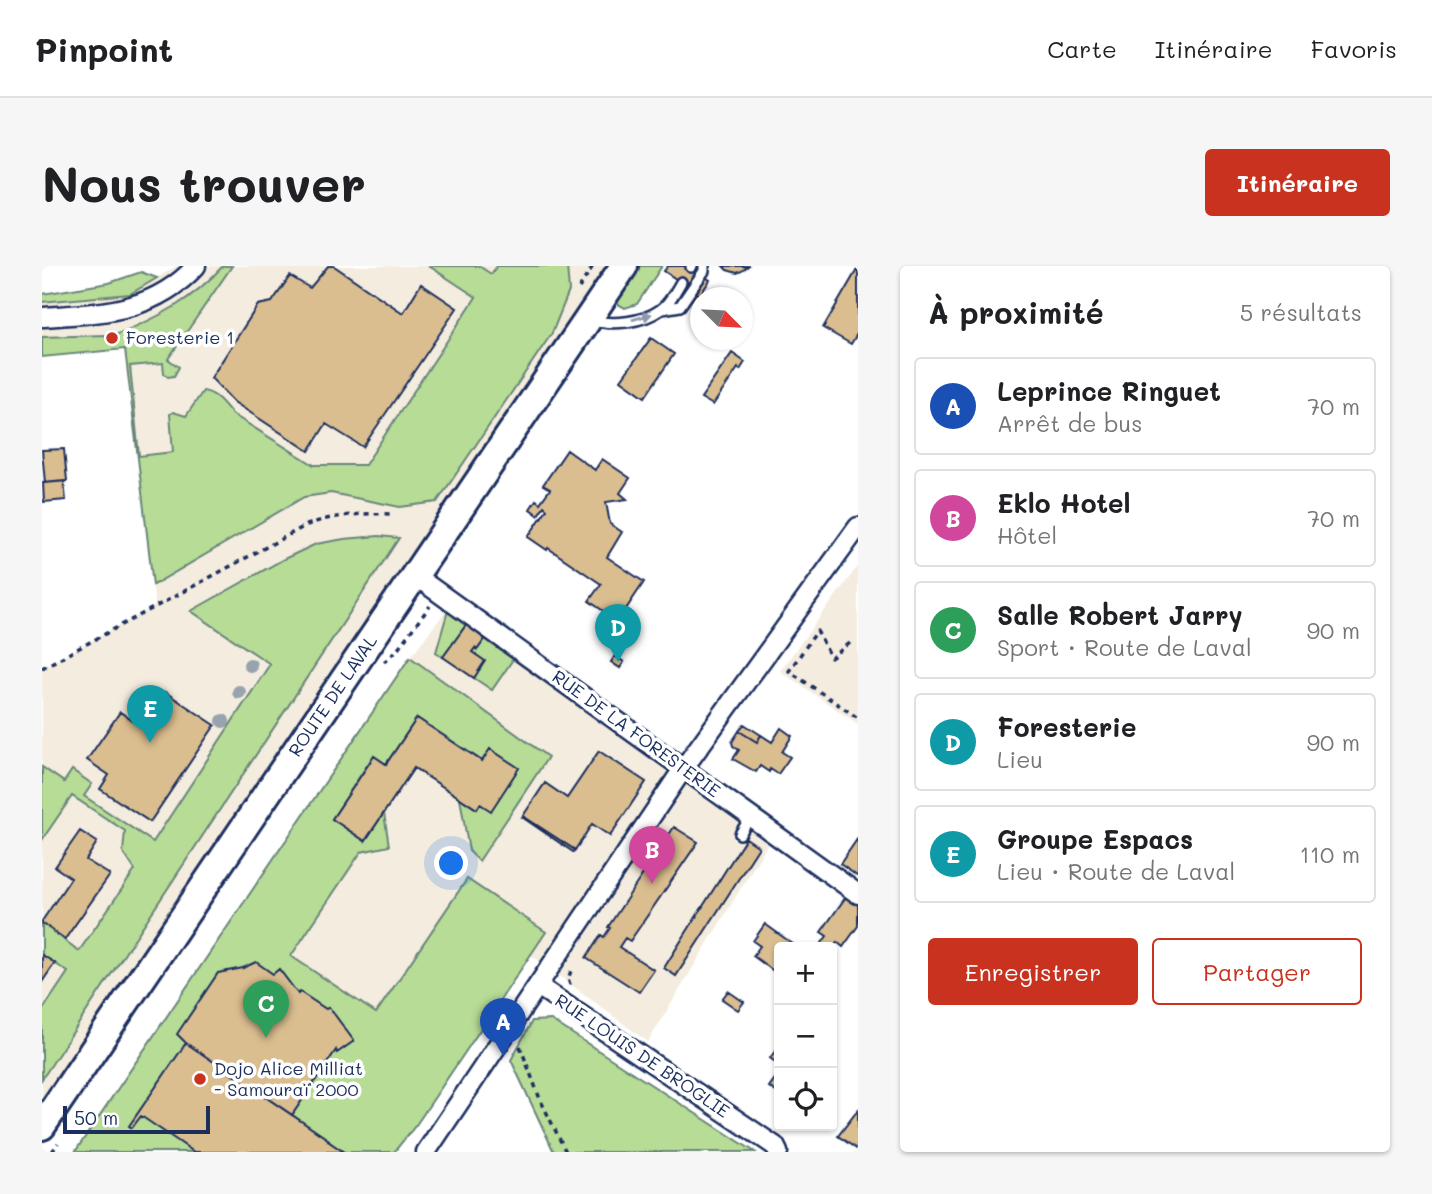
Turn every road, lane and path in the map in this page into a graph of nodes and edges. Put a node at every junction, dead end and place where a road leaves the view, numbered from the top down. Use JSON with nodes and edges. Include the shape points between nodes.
{"nodes":[{"id":1,"x":196,"y":266,"type":"edge"},
{"id":2,"x":624,"y":266,"type":"edge"},
{"id":3,"x":704,"y":266,"type":"edge"},
{"id":4,"x":681,"y":282,"type":"dead end"},
{"id":5,"x":662,"y":309,"type":"junction"},
{"id":6,"x":42,"y":317,"type":"edge"},
{"id":7,"x":588,"y":318,"type":"junction"},
{"id":8,"x":390,"y":514,"type":"dead end"},
{"id":9,"x":858,"y":527,"type":"edge"},
{"id":10,"x":414,"y":575,"type":"junction"},
{"id":11,"x":850,"y":643,"type":"dead end"},
{"id":12,"x":42,"y":668,"type":"edge"},
{"id":13,"x":858,"y":718,"type":"edge"},
{"id":14,"x":683,"y":769,"type":"junction"},
{"id":15,"x":751,"y":817,"type":"junction"},
{"id":16,"x":740,"y":834,"type":"dead end"},
{"id":17,"x":858,"y":894,"type":"edge"},
{"id":18,"x":538,"y":986,"type":"junction"},
{"id":19,"x":518,"y":1017,"type":"junction"},
{"id":20,"x":42,"y":1126,"type":"edge"},
{"id":21,"x":426,"y":1152,"type":"edge"},
{"id":22,"x":566,"y":1152,"type":"edge"},
{"id":23,"x":778,"y":1152,"type":"edge"}],
"edges":[{"from":1,"to":6,"type":"street","via":[[176,284],[134,306]]},
{"from":2,"to":7,"type":"main road","name":"ROUTE DE LAVAL"},
{"from":3,"to":5,"type":"lane","via":[[680,306]]},
{"from":4,"to":5,"type":"lane"},
{"from":7,"to":5,"type":"lane","one_way":true,"via":[[612,323]]},
{"from":7,"to":10,"type":"main road","name":"ROUTE DE LAVAL"},
{"from":8,"to":12,"type":"path","via":[[336,517],[307,525]]},
{"from":9,"to":14,"type":"street"},
{"from":10,"to":14,"type":"street","name":"RUE DE LA FORESTERIE"},
{"from":10,"to":20,"type":"main road","name":"ROUTE DE LAVAL"},
{"from":11,"to":13,"type":"path","via":[[831,658],[817,631],[789,671]]},
{"from":14,"to":15,"type":"street","name":"RUE DE LA FORESTERIE"},
{"from":14,"to":18,"type":"street"},
{"from":15,"to":16,"type":"lane"},
{"from":15,"to":17,"type":"street","name":"RUE DE LA FORESTERIE"},
{"from":18,"to":19,"type":"street"},
{"from":18,"to":23,"type":"street","name":"RUE LOUIS DE BROGLIE"},
{"from":19,"to":21,"type":"street"},
{"from":19,"to":22,"type":"path","via":[[528,1024],[518,1041]]}]}
